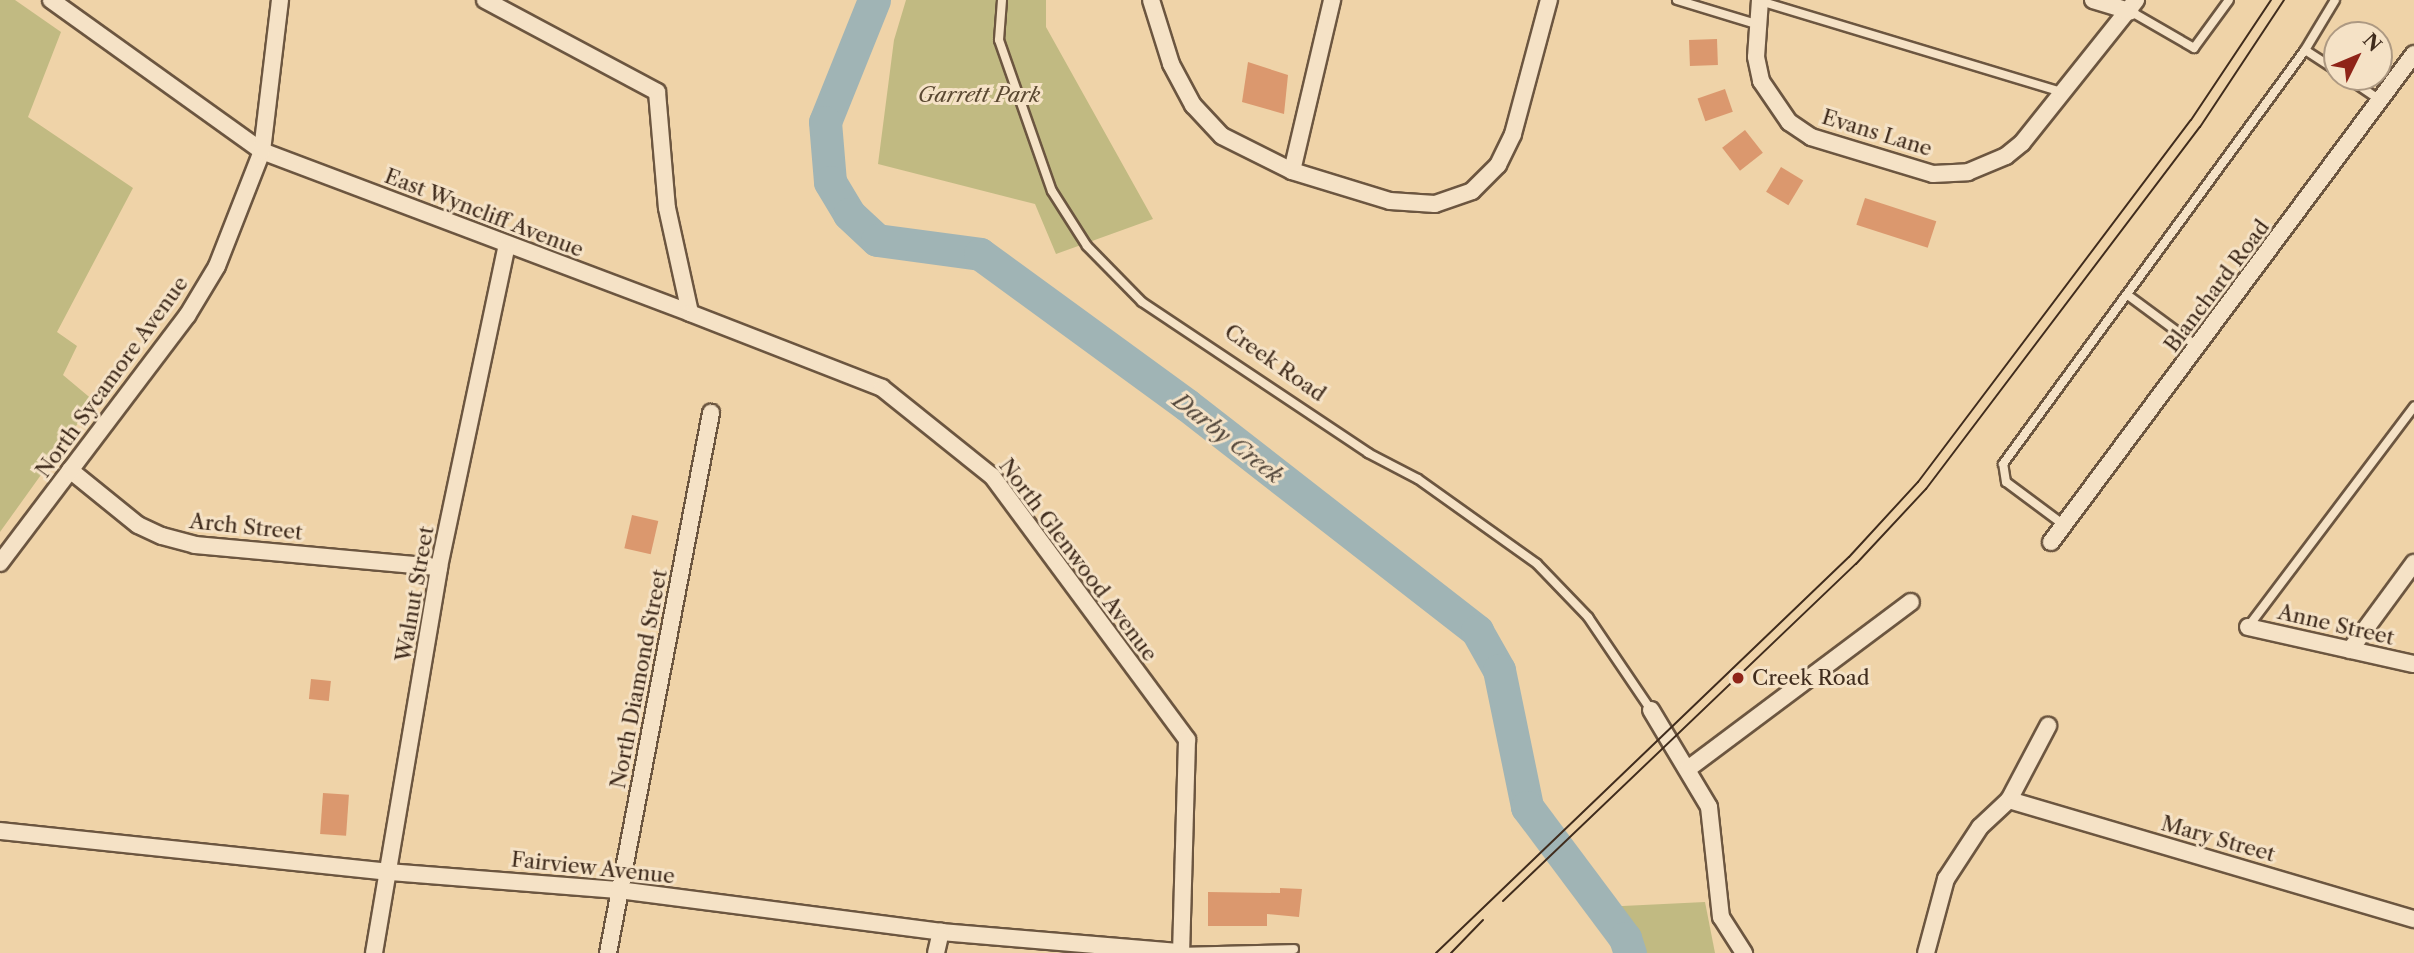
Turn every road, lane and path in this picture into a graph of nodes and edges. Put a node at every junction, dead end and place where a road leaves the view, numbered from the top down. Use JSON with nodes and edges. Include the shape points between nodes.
{"nodes":[{"id":1,"x":51,"y":0,"type":"edge"},
{"id":2,"x":280,"y":0,"type":"edge"},
{"id":3,"x":485,"y":0,"type":"edge"},
{"id":4,"x":1002,"y":0,"type":"edge"},
{"id":5,"x":1152,"y":0,"type":"edge"},
{"id":6,"x":1332,"y":0,"type":"edge"},
{"id":7,"x":1549,"y":0,"type":"edge"},
{"id":8,"x":1676,"y":0,"type":"edge"},
{"id":9,"x":2093,"y":0,"type":"edge"},
{"id":10,"x":2229,"y":0,"type":"edge"},
{"id":11,"x":2334,"y":0,"type":"edge"},
{"id":12,"x":1760,"y":1,"type":"edge"},
{"id":13,"x":2133,"y":6,"type":"edge"},
{"id":14,"x":1756,"y":24,"type":"junction"},
{"id":15,"x":2305,"y":50,"type":"junction"},
{"id":16,"x":2414,"y":54,"type":"edge"},
{"id":17,"x":2323,"y":62,"type":"edge"},
{"id":18,"x":2398,"y":81,"type":"junction"},
{"id":19,"x":2414,"y":87,"type":"edge"},
{"id":20,"x":2368,"y":91,"type":"edge"},
{"id":21,"x":2064,"y":93,"type":"junction"},
{"id":22,"x":2383,"y":101,"type":"junction"},
{"id":23,"x":262,"y":151,"type":"junction"},
{"id":24,"x":1292,"y":170,"type":"junction"},
{"id":25,"x":507,"y":245,"type":"junction"},
{"id":26,"x":2129,"y":296,"type":"junction"},
{"id":27,"x":690,"y":313,"type":"junction"},
{"id":28,"x":2198,"y":347,"type":"junction"},
{"id":29,"x":2414,"y":407,"type":"edge"},
{"id":30,"x":711,"y":413,"type":"dead end"},
{"id":31,"x":70,"y":470,"type":"junction"},
{"id":32,"x":2064,"y":525,"type":"junction"},
{"id":33,"x":2051,"y":542,"type":"dead end"},
{"id":34,"x":2414,"y":563,"type":"edge"},
{"id":35,"x":0,"y":564,"type":"edge"},
{"id":36,"x":439,"y":567,"type":"junction"},
{"id":37,"x":1911,"y":602,"type":"dead end"},
{"id":38,"x":2248,"y":627,"type":"joint"},
{"id":39,"x":2350,"y":650,"type":"junction"},
{"id":40,"x":2414,"y":664,"type":"edge"},
{"id":41,"x":1651,"y":710,"type":"joint"},
{"id":42,"x":2048,"y":726,"type":"dead end"},
{"id":43,"x":1689,"y":768,"type":"junction"},
{"id":44,"x":2010,"y":800,"type":"junction"},
{"id":45,"x":0,"y":831,"type":"edge"},
{"id":46,"x":389,"y":872,"type":"junction"},
{"id":47,"x":619,"y":890,"type":"junction"},
{"id":48,"x":2414,"y":919,"type":"edge"},
{"id":49,"x":940,"y":932,"type":"junction"},
{"id":50,"x":1294,"y":949,"type":"dead end"},
{"id":51,"x":374,"y":953,"type":"edge"},
{"id":52,"x":608,"y":953,"type":"edge"},
{"id":53,"x":936,"y":953,"type":"edge"},
{"id":54,"x":1181,"y":953,"type":"edge"},
{"id":55,"x":1744,"y":953,"type":"edge"},
{"id":56,"x":1926,"y":953,"type":"edge"}],
"edges":[{"from":1,"to":23,"type":"street","name":"East Wyncliff Avenue"},
{"from":2,"to":23,"type":"street","name":"North Sycamore Avenue"},
{"from":3,"to":27,"type":"street","via":[[657,92],[667,208]]},
{"from":4,"to":41,"type":"lane","name":"Creek Road","via":[[999,40],[1052,191],[1087,246],[1142,302],[1368,453],[1418,480],[1537,564],[1588,617]]},
{"from":5,"to":24,"type":"street","via":[[1171,64],[1193,105],[1222,136]]},
{"from":6,"to":24,"type":"street"},
{"from":7,"to":24,"type":"street","via":[[1513,134],[1497,165],[1472,191],[1435,204],[1391,201]]},
{"from":8,"to":14,"type":"lane"},
{"from":9,"to":13,"type":"street"},
{"from":10,"to":13,"type":"lane","via":[[2194,48]]},
{"from":11,"to":15,"type":"lane"},
{"from":12,"to":14,"type":"street","name":"Evans Lane"},
{"from":12,"to":21,"type":"lane"},
{"from":13,"to":21,"type":"street","name":"Evans Lane"},
{"from":14,"to":21,"type":"street","name":"Evans Lane","via":[[1756,57],[1772,101],[1789,122],[1811,137],[1933,174],[1968,172],[2006,156]]},
{"from":15,"to":17,"type":"lane"},
{"from":15,"to":26,"type":"lane"},
{"from":16,"to":18,"type":"street","name":"Blanchard Road"},
{"from":18,"to":19,"type":"street"},
{"from":18,"to":22,"type":"street","name":"Blanchard Road"},
{"from":20,"to":22,"type":"lane"},
{"from":22,"to":28,"type":"street","name":"Blanchard Road"},
{"from":23,"to":25,"type":"street","name":"East Wyncliff Avenue"},
{"from":23,"to":31,"type":"street","name":"North Sycamore Avenue","via":[[217,266],[187,316]]},
{"from":25,"to":27,"type":"street","name":"East Wyncliff Avenue"},
{"from":25,"to":36,"type":"street","name":"Walnut Street"},
{"from":26,"to":28,"type":"lane"},
{"from":26,"to":32,"type":"lane","via":[[2003,464],[2006,482]]},
{"from":27,"to":54,"type":"street","name":"North Glenwood Avenue","via":[[882,388],[992,476],[1188,740]]},
{"from":28,"to":32,"type":"street","name":"Blanchard Road"},
{"from":29,"to":38,"type":"lane"},
{"from":30,"to":47,"type":"street","name":"North Diamond Street"},
{"from":31,"to":35,"type":"street","name":"North Sycamore Avenue"},
{"from":31,"to":36,"type":"street","name":"Arch Street","via":[[138,525],[195,545]]},
{"from":32,"to":33,"type":"street","name":"Blanchard Road"},
{"from":34,"to":39,"type":"street"},
{"from":36,"to":46,"type":"street","name":"Walnut Street"},
{"from":37,"to":43,"type":"street"},
{"from":38,"to":39,"type":"street","name":"Anne Street"},
{"from":39,"to":40,"type":"street","name":"Anne Street"},
{"from":41,"to":43,"type":"street","name":"Creek Road"},
{"from":42,"to":44,"type":"street"},
{"from":43,"to":55,"type":"street","name":"Creek Road","via":[[1709,807],[1721,918]]},
{"from":44,"to":48,"type":"street","name":"Mary Street"},
{"from":44,"to":56,"type":"street","via":[[1980,827],[1946,879]]},
{"from":45,"to":46,"type":"street","name":"Fairview Avenue"},
{"from":46,"to":47,"type":"street","name":"Fairview Avenue"},
{"from":46,"to":51,"type":"street","name":"Walnut Street"},
{"from":47,"to":49,"type":"street","name":"Fairview Avenue"},
{"from":47,"to":52,"type":"street","name":"North Diamond Street"},
{"from":49,"to":53,"type":"street"},
{"from":49,"to":54,"type":"street","name":"Fairview Avenue"},
{"from":50,"to":54,"type":"lane"}]}
